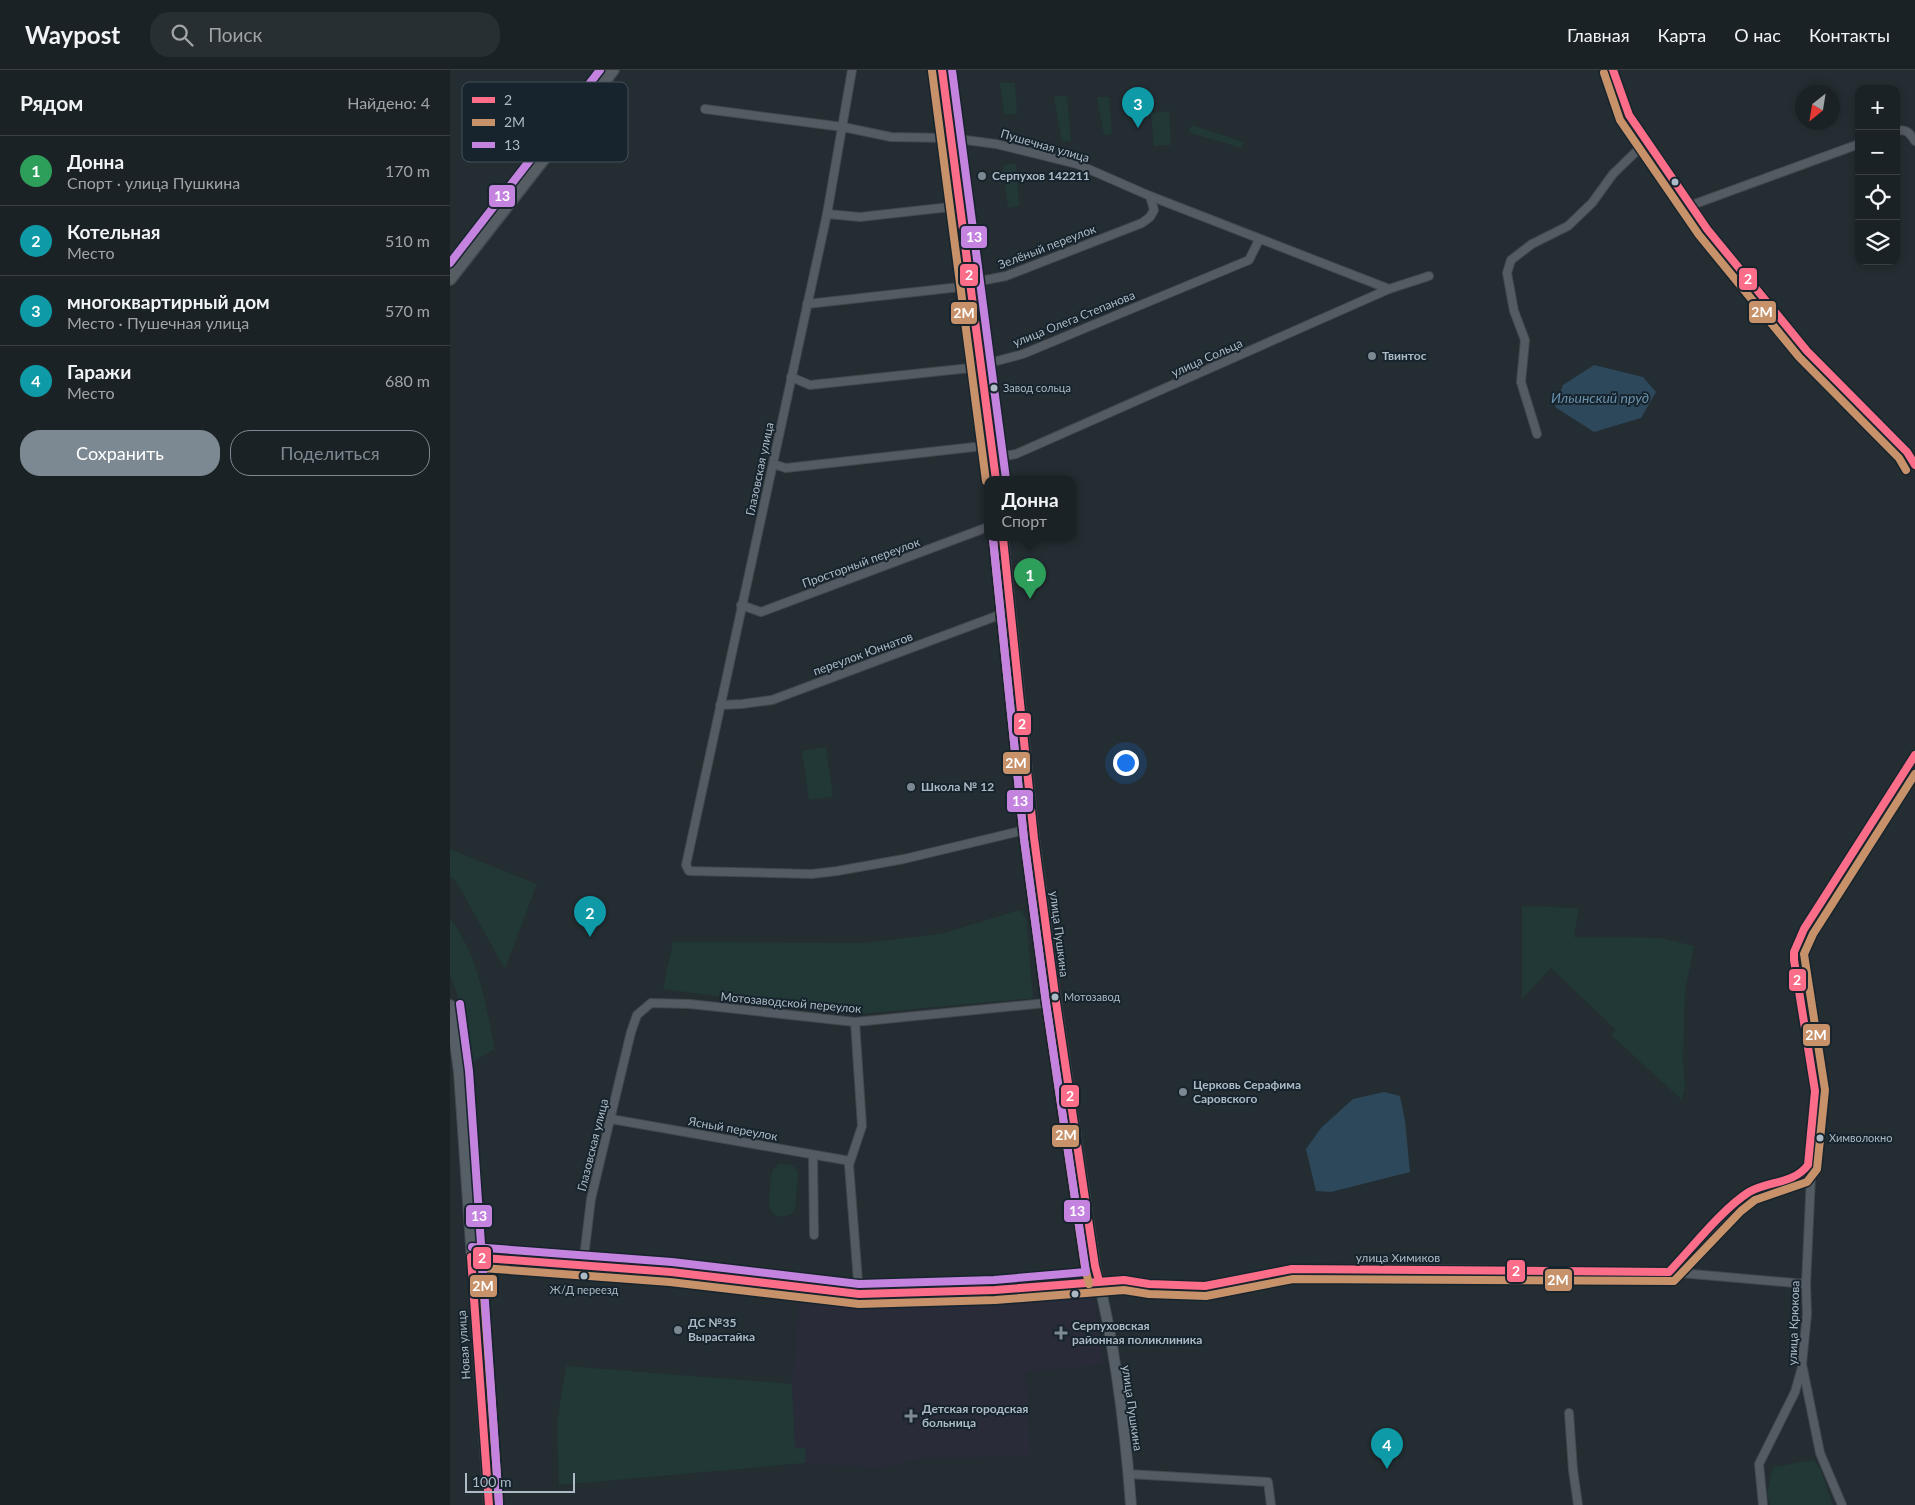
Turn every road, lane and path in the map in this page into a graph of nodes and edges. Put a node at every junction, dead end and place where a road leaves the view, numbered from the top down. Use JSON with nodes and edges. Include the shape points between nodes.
{"nodes":[{"id":1,"x":613,"y":70,"type":"edge"},
{"id":2,"x":852,"y":70,"type":"edge"},
{"id":3,"x":942,"y":70,"type":"edge"},
{"id":4,"x":1613,"y":70,"type":"edge"},
{"id":5,"x":604,"y":82,"type":"edge"},
{"id":6,"x":705,"y":109,"type":"dead end"},
{"id":7,"x":843,"y":127,"type":"junction"},
{"id":8,"x":1898,"y":130,"type":"edge"},
{"id":9,"x":950,"y":138,"type":"junction"},
{"id":10,"x":1647,"y":140,"type":"junction"},
{"id":11,"x":1915,"y":141,"type":"edge"},
{"id":12,"x":1855,"y":145,"type":"edge"},
{"id":13,"x":542,"y":162,"type":"edge"},
{"id":14,"x":1150,"y":196,"type":"junction"},
{"id":15,"x":959,"y":203,"type":"junction"},
{"id":16,"x":1692,"y":205,"type":"junction"},
{"id":17,"x":826,"y":214,"type":"junction"},
{"id":18,"x":1259,"y":240,"type":"junction"},
{"id":19,"x":1429,"y":276,"type":"dead end"},
{"id":20,"x":450,"y":280,"type":"edge"},
{"id":21,"x":970,"y":283,"type":"junction"},
{"id":22,"x":1389,"y":289,"type":"junction"},
{"id":23,"x":807,"y":304,"type":"junction"},
{"id":24,"x":981,"y":364,"type":"junction"},
{"id":25,"x":791,"y":377,"type":"junction"},
{"id":26,"x":1537,"y":434,"type":"dead end"},
{"id":27,"x":992,"y":445,"type":"junction"},
{"id":28,"x":993,"y":458,"type":"junction"},
{"id":29,"x":772,"y":464,"type":"junction"},
{"id":30,"x":1915,"y":465,"type":"edge"},
{"id":31,"x":995,"y":476,"type":"edge"},
{"id":32,"x":984,"y":529,"type":"edge"},
{"id":33,"x":1003,"y":541,"type":"edge"},
{"id":34,"x":741,"y":605,"type":"junction"},
{"id":35,"x":1010,"y":608,"type":"junction"},
{"id":36,"x":720,"y":705,"type":"junction"},
{"id":37,"x":1915,"y":755,"type":"edge"},
{"id":38,"x":1033,"y":833,"type":"junction"},
{"id":39,"x":1056,"y":1002,"type":"junction"},
{"id":40,"x":450,"y":1005,"type":"edge"},
{"id":41,"x":855,"y":1022,"type":"junction"},
{"id":42,"x":631,"y":1032,"type":"joint"},
{"id":43,"x":611,"y":1119,"type":"junction"},
{"id":44,"x":813,"y":1155,"type":"junction"},
{"id":45,"x":850,"y":1161,"type":"junction"},
{"id":46,"x":1808,"y":1166,"type":"junction"},
{"id":47,"x":814,"y":1235,"type":"dead end"},
{"id":48,"x":471,"y":1258,"type":"junction"},
{"id":49,"x":583,"y":1265,"type":"junction"},
{"id":50,"x":1669,"y":1272,"type":"junction"},
{"id":51,"x":1098,"y":1281,"type":"junction"},
{"id":52,"x":1806,"y":1284,"type":"junction"},
{"id":53,"x":859,"y":1294,"type":"junction"},
{"id":54,"x":1802,"y":1364,"type":"junction"},
{"id":55,"x":1569,"y":1413,"type":"dead end"},
{"id":56,"x":1128,"y":1474,"type":"junction"},
{"id":57,"x":489,"y":1505,"type":"edge"},
{"id":58,"x":1131,"y":1505,"type":"edge"},
{"id":59,"x":1271,"y":1505,"type":"edge"},
{"id":60,"x":1578,"y":1505,"type":"edge"},
{"id":61,"x":1763,"y":1505,"type":"edge"},
{"id":62,"x":1842,"y":1505,"type":"edge"}],
"edges":[{"from":1,"to":5,"type":"main road"},
{"from":2,"to":7,"type":"street","name":"Глазовская улица"},
{"from":3,"to":9,"type":"street"},
{"from":4,"to":10,"type":"street","via":[[1630,115]]},
{"from":6,"to":7,"type":"street","name":"Пушечная улица"},
{"from":7,"to":9,"type":"street","name":"Пушечная улица","via":[[891,137]]},
{"from":7,"to":17,"type":"street","name":"Глазовская улица"},
{"from":8,"to":11,"type":"street","via":[[1908,131]]},
{"from":9,"to":14,"type":"street","name":"Пушечная улица","via":[[996,144],[1076,164]]},
{"from":9,"to":15,"type":"street"},
{"from":10,"to":16,"type":"street"},
{"from":10,"to":26,"type":"street","via":[[1568,226],[1532,244],[1511,260],[1508,273],[1514,311],[1525,340],[1521,382]]},
{"from":12,"to":16,"type":"street"},
{"from":13,"to":20,"type":"main road"},
{"from":14,"to":18,"type":"street","name":"Пушечная улица"},
{"from":14,"to":21,"type":"street","name":"Зелёный переулок","via":[[1154,210],[1142,223],[1006,276]]},
{"from":15,"to":17,"type":"street","via":[[950,207],[860,217]]},
{"from":15,"to":21,"type":"street"},
{"from":16,"to":30,"type":"street","via":[[1707,229],[1783,324],[1907,452]]},
{"from":17,"to":23,"type":"street","name":"Глазовская улица"},
{"from":18,"to":22,"type":"street","name":"Пушечная улица"},
{"from":18,"to":24,"type":"street","name":"улица Олега Степанова","via":[[1249,260],[1023,354]]},
{"from":19,"to":22,"type":"street","name":"улица Сольца"},
{"from":21,"to":23,"type":"street","name":"Зелёный переулок","via":[[960,287]]},
{"from":21,"to":24,"type":"street"},
{"from":22,"to":28,"type":"street","name":"улица Сольца","via":[[1016,454]]},
{"from":23,"to":25,"type":"street","name":"Глазовская улица"},
{"from":24,"to":25,"type":"street","name":"улица Олега Степанова","via":[[970,368],[810,385]]},
{"from":24,"to":27,"type":"street"},
{"from":25,"to":29,"type":"street","name":"Глазовская улица"},
{"from":27,"to":28,"type":"street"},
{"from":27,"to":29,"type":"street","via":[[786,468]]},
{"from":28,"to":31,"type":"street"},
{"from":29,"to":34,"type":"street","name":"Глазовская улица"},
{"from":32,"to":34,"type":"street","name":"Просторный переулок","via":[[761,612]]},
{"from":33,"to":35,"type":"street"},
{"from":34,"to":36,"type":"street","name":"Глазовская улица"},
{"from":35,"to":36,"type":"street","name":"переулок Юннатов","via":[[1002,614],[772,700]]},
{"from":35,"to":38,"type":"street"},
{"from":36,"to":38,"type":"street","name":"Глазовская улица","via":[[686,865],[689,871],[812,874]]},
{"from":37,"to":46,"type":"street","name":"улица Крюкова","via":[[1804,929],[1794,952],[1794,970],[1815,1091]]},
{"from":38,"to":39,"type":"street","name":"улица Пушкина"},
{"from":39,"to":41,"type":"street","name":"Мотозаводской переулок"},
{"from":39,"to":51,"type":"street","name":"улица Пушкина"},
{"from":40,"to":48,"type":"street","name":"Новая улица","via":[[459,1072]]},
{"from":41,"to":42,"type":"street","name":"Мотозаводской переулок","via":[[690,1004],[651,1003],[637,1015]]},
{"from":41,"to":45,"type":"street","via":[[862,1126]]},
{"from":42,"to":43,"type":"street","name":"Глазовская улица"},
{"from":43,"to":44,"type":"street","name":"Ясный переулок"},
{"from":43,"to":49,"type":"street","name":"Глазовская улица","via":[[591,1199]]},
{"from":44,"to":45,"type":"street","name":"Ясный переулок"},
{"from":44,"to":47,"type":"street"},
{"from":45,"to":53,"type":"street"},
{"from":46,"to":50,"type":"street","via":[[1802,1173],[1751,1191],[1734,1202]]},
{"from":46,"to":52,"type":"street","name":"улица Крюкова","via":[[1811,1176]]},
{"from":48,"to":49,"type":"street","name":"улица Химиков"},
{"from":48,"to":57,"type":"street","name":"Новая улица"},
{"from":49,"to":53,"type":"street","name":"улица Химиков"},
{"from":50,"to":51,"type":"street","name":"улица Химиков","via":[[1292,1269],[1205,1286]]},
{"from":50,"to":52,"type":"street","name":"улица Химиков"},
{"from":51,"to":53,"type":"street","name":"улица Химиков","via":[[995,1290]]},
{"from":51,"to":56,"type":"street","name":"улица Пушкина","via":[[1120,1402]]},
{"from":52,"to":54,"type":"street","name":"улица Крюкова"},
{"from":54,"to":61,"type":"street","via":[[1795,1392],[1759,1464]]},
{"from":54,"to":62,"type":"street","name":"улица Крюкова","via":[[1820,1453]]},
{"from":55,"to":60,"type":"street","via":[[1572,1470]]},
{"from":56,"to":58,"type":"street","name":"улица Пушкина"},
{"from":56,"to":59,"type":"street","via":[[1268,1482]]}]}
